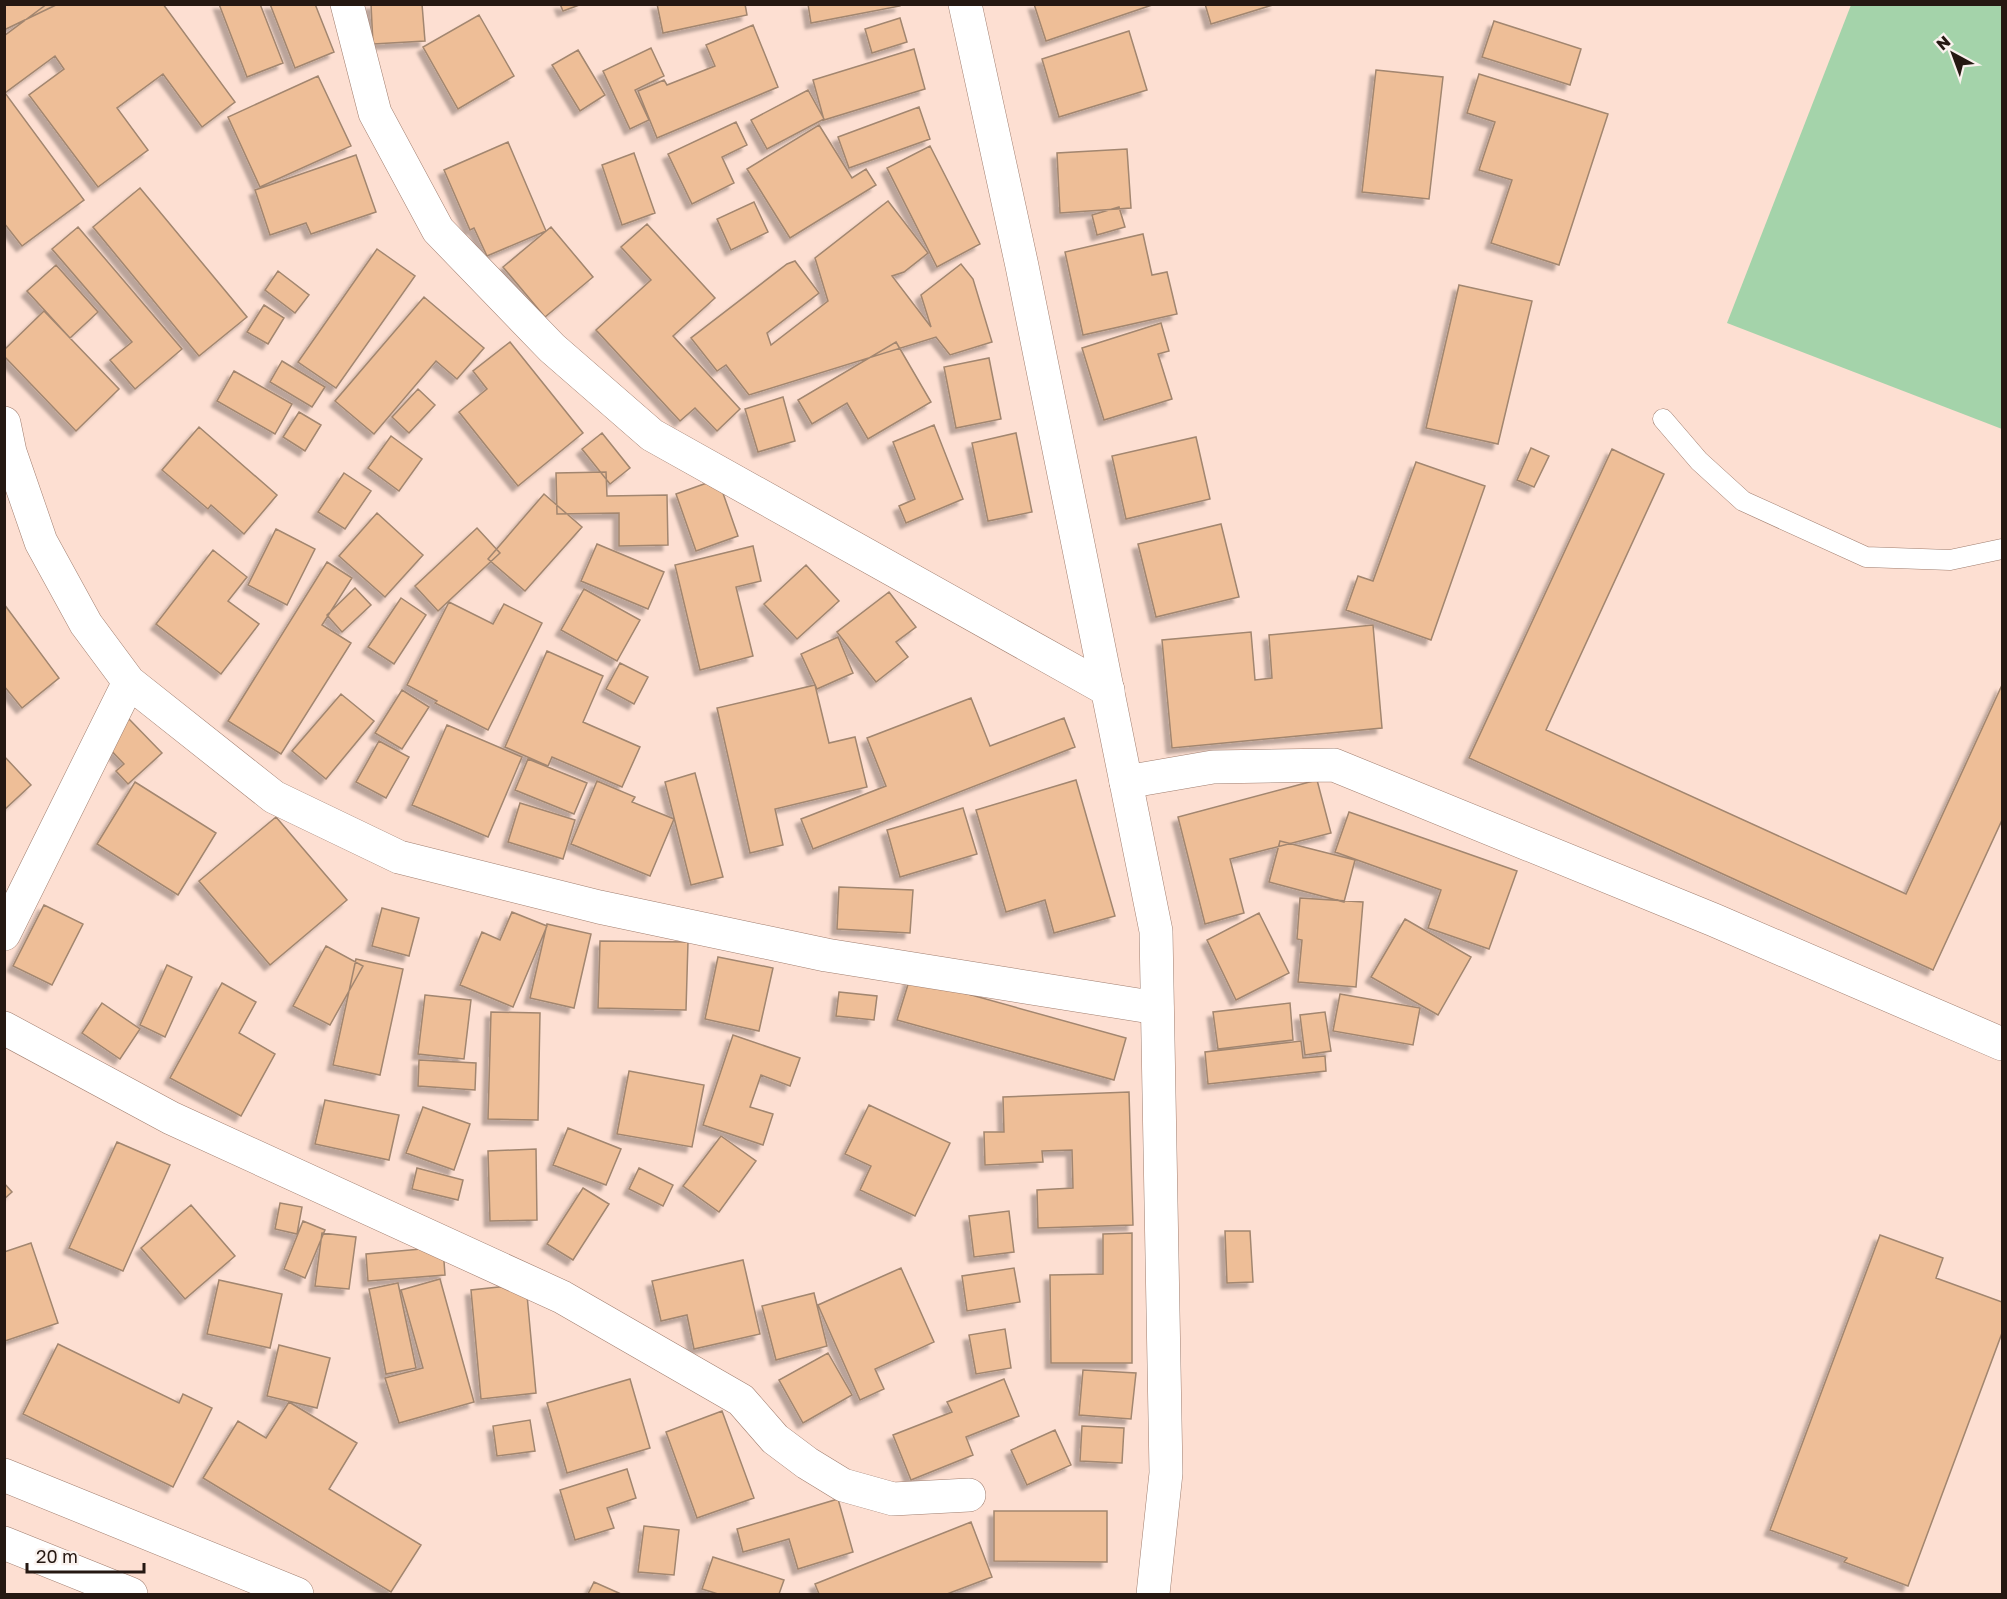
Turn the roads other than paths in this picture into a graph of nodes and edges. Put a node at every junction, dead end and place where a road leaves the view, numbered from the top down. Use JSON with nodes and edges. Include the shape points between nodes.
{"nodes":[{"id":1,"x":347,"y":4,"type":"edge"},
{"id":2,"x":965,"y":4,"type":"edge"},
{"id":3,"x":1663,"y":419,"type":"dead end"},
{"id":4,"x":4,"y":423,"type":"edge"},
{"id":5,"x":2002,"y":549,"type":"edge"},
{"id":6,"x":129,"y":682,"type":"junction"},
{"id":7,"x":1108,"y":690,"type":"junction"},
{"id":8,"x":1126,"y":782,"type":"junction"},
{"id":9,"x":4,"y":934,"type":"edge"},
{"id":10,"x":1157,"y":1008,"type":"junction"},
{"id":11,"x":4,"y":1028,"type":"edge"},
{"id":12,"x":2002,"y":1044,"type":"edge"},
{"id":13,"x":4,"y":1475,"type":"edge"},
{"id":14,"x":969,"y":1495,"type":"dead end"},
{"id":15,"x":4,"y":1543,"type":"edge"},
{"id":16,"x":131,"y":1594,"type":"edge"},
{"id":17,"x":297,"y":1594,"type":"edge"},
{"id":18,"x":1153,"y":1594,"type":"edge"}],
"edges":[{"from":1,"to":7,"type":"main road","via":[[375,113],[438,230],[552,348],[652,435]]},
{"from":2,"to":7,"type":"main road"},
{"from":3,"to":5,"type":"lane","via":[[1699,461],[1743,501],[1866,557],[1950,560]]},
{"from":4,"to":6,"type":"main road","via":[[41,542],[86,624]]},
{"from":6,"to":9,"type":"main road"},
{"from":6,"to":10,"type":"main road","via":[[274,797],[399,857],[599,907],[826,955]]},
{"from":7,"to":8,"type":"main road"},
{"from":8,"to":10,"type":"main road","via":[[1156,931]]},
{"from":8,"to":12,"type":"main road","via":[[1213,767],[1334,765],[1714,920]]},
{"from":10,"to":18,"type":"main road","via":[[1166,1473]]},
{"from":11,"to":14,"type":"main road","via":[[171,1118],[562,1297],[741,1400],[775,1439],[843,1485],[893,1499]]},
{"from":13,"to":17,"type":"main road"},
{"from":15,"to":16,"type":"main road"}]}
